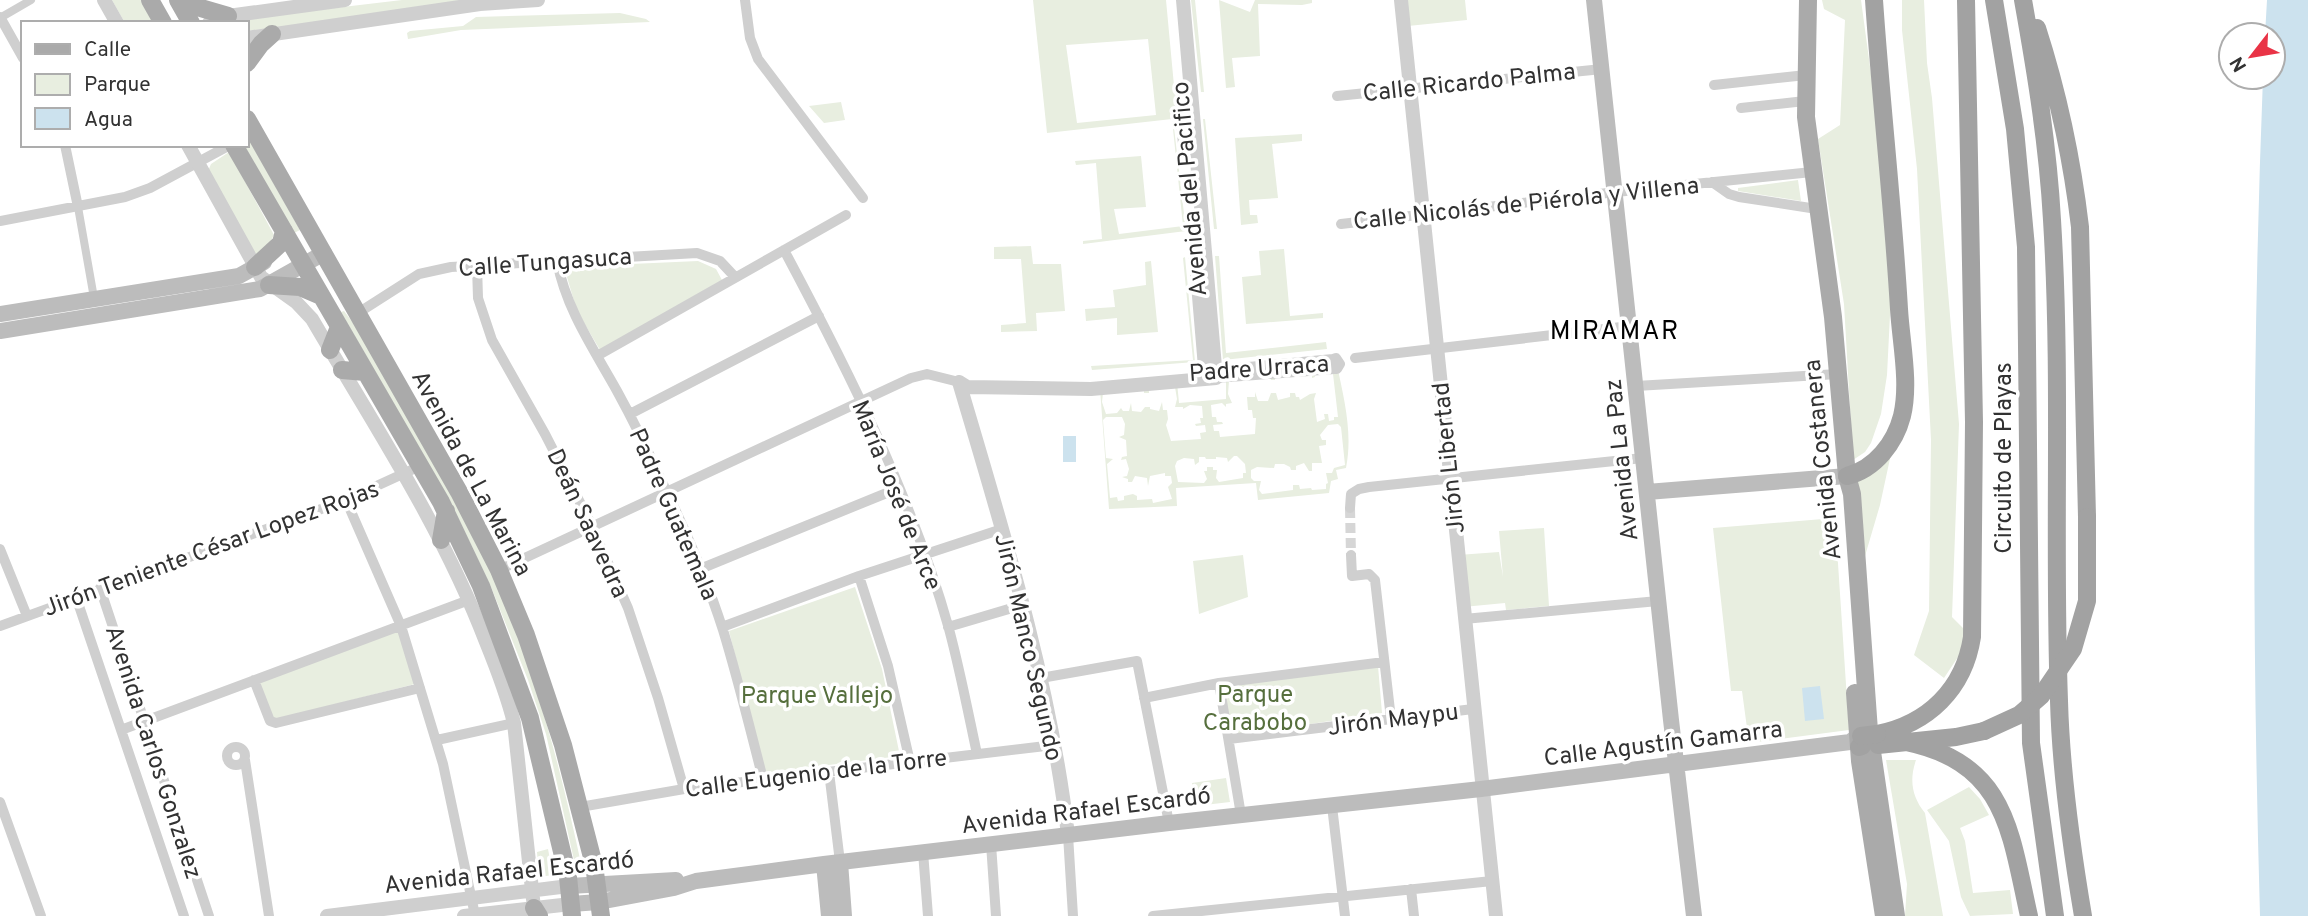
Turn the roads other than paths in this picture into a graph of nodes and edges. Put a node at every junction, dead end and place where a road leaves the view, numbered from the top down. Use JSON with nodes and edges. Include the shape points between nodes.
{"nodes":[{"id":1,"x":31,"y":0,"type":"edge"},
{"id":2,"x":104,"y":0,"type":"edge"},
{"id":3,"x":150,"y":0,"type":"edge"},
{"id":4,"x":178,"y":0,"type":"edge"},
{"id":5,"x":188,"y":0,"type":"edge"},
{"id":6,"x":345,"y":0,"type":"edge"},
{"id":7,"x":527,"y":0,"type":"edge"},
{"id":8,"x":538,"y":0,"type":"edge"},
{"id":9,"x":745,"y":0,"type":"edge"},
{"id":10,"x":1173,"y":0,"type":"edge"},
{"id":11,"x":1183,"y":0,"type":"edge"},
{"id":12,"x":1401,"y":0,"type":"edge"},
{"id":13,"x":1594,"y":0,"type":"edge"},
{"id":14,"x":1808,"y":0,"type":"edge"},
{"id":15,"x":1874,"y":0,"type":"edge"},
{"id":16,"x":1966,"y":0,"type":"edge"},
{"id":17,"x":1994,"y":0,"type":"edge"},
{"id":18,"x":2025,"y":0,"type":"edge"},
{"id":19,"x":272,"y":4,"type":"edge"},
{"id":20,"x":237,"y":17,"type":"edge"},
{"id":21,"x":0,"y":18,"type":"edge"},
{"id":22,"x":116,"y":21,"type":"edge"},
{"id":23,"x":162,"y":21,"type":"edge"},
{"id":24,"x":190,"y":21,"type":"edge"},
{"id":25,"x":218,"y":21,"type":"edge"},
{"id":26,"x":272,"y":34,"type":"junction"},
{"id":27,"x":248,"y":38,"type":"edge"},
{"id":28,"x":21,"y":55,"type":"edge"},
{"id":29,"x":248,"y":62,"type":"edge"},
{"id":30,"x":1602,"y":69,"type":"junction"},
{"id":31,"x":1806,"y":75,"type":"junction"},
{"id":32,"x":1714,"y":86,"type":"dead end"},
{"id":33,"x":1411,"y":88,"type":"junction"},
{"id":34,"x":1337,"y":96,"type":"dead end"},
{"id":35,"x":1805,"y":101,"type":"junction"},
{"id":36,"x":1741,"y":108,"type":"dead end"},
{"id":37,"x":248,"y":121,"type":"edge"},
{"id":38,"x":65,"y":147,"type":"edge"},
{"id":39,"x":189,"y":147,"type":"edge"},
{"id":40,"x":228,"y":147,"type":"edge"},
{"id":41,"x":233,"y":147,"type":"edge"},
{"id":42,"x":198,"y":163,"type":"junction"},
{"id":43,"x":1812,"y":172,"type":"junction"},
{"id":44,"x":1712,"y":182,"type":"junction"},
{"id":45,"x":1616,"y":192,"type":"junction"},
{"id":46,"x":863,"y":198,"type":"dead end"},
{"id":47,"x":78,"y":207,"type":"junction"},
{"id":48,"x":1817,"y":209,"type":"junction"},
{"id":49,"x":1424,"y":214,"type":"junction"},
{"id":50,"x":846,"y":215,"type":"dead end"},
{"id":51,"x":0,"y":222,"type":"edge"},
{"id":52,"x":1341,"y":224,"type":"dead end"},
{"id":53,"x":314,"y":235,"type":"junction"},
{"id":54,"x":288,"y":239,"type":"junction"},
{"id":55,"x":784,"y":250,"type":"junction"},
{"id":56,"x":324,"y":253,"type":"junction"},
{"id":57,"x":557,"y":261,"type":"junction"},
{"id":58,"x":303,"y":265,"type":"junction"},
{"id":59,"x":477,"y":266,"type":"junction"},
{"id":60,"x":256,"y":267,"type":"junction"},
{"id":61,"x":735,"y":277,"type":"junction"},
{"id":62,"x":269,"y":285,"type":"junction"},
{"id":63,"x":321,"y":296,"type":"junction"},
{"id":64,"x":94,"y":298,"type":"junction"},
{"id":65,"x":358,"y":313,"type":"junction"},
{"id":66,"x":0,"y":314,"type":"edge"},
{"id":67,"x":819,"y":316,"type":"junction"},
{"id":68,"x":1630,"y":326,"type":"junction"},
{"id":69,"x":339,"y":327,"type":"junction"},
{"id":70,"x":0,"y":331,"type":"edge"},
{"id":71,"x":1437,"y":348,"type":"junction"},
{"id":72,"x":330,"y":350,"type":"junction"},
{"id":73,"x":597,"y":356,"type":"junction"},
{"id":74,"x":1355,"y":358,"type":"dead end"},
{"id":75,"x":342,"y":370,"type":"junction"},
{"id":76,"x":365,"y":372,"type":"junction"},
{"id":77,"x":1211,"y":374,"type":"junction"},
{"id":78,"x":1838,"y":374,"type":"junction"},
{"id":79,"x":960,"y":382,"type":"junction"},
{"id":80,"x":1636,"y":386,"type":"junction"},
{"id":81,"x":861,"y":401,"type":"junction"},
{"id":82,"x":629,"y":414,"type":"junction"},
{"id":83,"x":1643,"y":458,"type":"junction"},
{"id":84,"x":413,"y":470,"type":"junction"},
{"id":85,"x":1847,"y":476,"type":"junction"},
{"id":86,"x":1450,"y":480,"type":"junction"},
{"id":87,"x":899,"y":488,"type":"junction"},
{"id":88,"x":667,"y":491,"type":"junction"},
{"id":89,"x":1647,"y":492,"type":"junction"},
{"id":90,"x":346,"y":500,"type":"junction"},
{"id":91,"x":1350,"y":508,"type":"dead end"},
{"id":92,"x":446,"y":511,"type":"junction"},
{"id":93,"x":593,"y":526,"type":"junction"},
{"id":94,"x":1002,"y":529,"type":"junction"},
{"id":95,"x":441,"y":540,"type":"junction"},
{"id":96,"x":0,"y":549,"type":"edge"},
{"id":97,"x":923,"y":555,"type":"junction"},
{"id":98,"x":1351,"y":555,"type":"tunnel mouth"},
{"id":99,"x":700,"y":569,"type":"junction"},
{"id":100,"x":499,"y":570,"type":"junction"},
{"id":101,"x":859,"y":576,"type":"junction"},
{"id":102,"x":100,"y":589,"type":"junction"},
{"id":103,"x":76,"y":597,"type":"junction"},
{"id":104,"x":469,"y":600,"type":"junction"},
{"id":105,"x":1658,"y":601,"type":"junction"},
{"id":106,"x":1022,"y":605,"type":"junction"},
{"id":107,"x":27,"y":616,"type":"junction"},
{"id":108,"x":1464,"y":619,"type":"junction"},
{"id":109,"x":0,"y":626,"type":"edge"},
{"id":110,"x":401,"y":626,"type":"junction"},
{"id":111,"x":722,"y":627,"type":"junction"},
{"id":112,"x":948,"y":627,"type":"junction"},
{"id":113,"x":508,"y":656,"type":"junction"},
{"id":114,"x":1384,"y":662,"type":"junction"},
{"id":115,"x":500,"y":678,"type":"junction"},
{"id":116,"x":1041,"y":678,"type":"junction"},
{"id":117,"x":254,"y":680,"type":"junction"},
{"id":118,"x":1219,"y":683,"type":"junction"},
{"id":119,"x":421,"y":688,"type":"junction"},
{"id":120,"x":1144,"y":698,"type":"junction"},
{"id":121,"x":1473,"y":709,"type":"junction"},
{"id":122,"x":1391,"y":719,"type":"junction"},
{"id":123,"x":144,"y":721,"type":"junction"},
{"id":124,"x":514,"y":723,"type":"junction"},
{"id":125,"x":121,"y":730,"type":"junction"},
{"id":126,"x":1228,"y":739,"type":"junction"},
{"id":127,"x":437,"y":740,"type":"junction"},
{"id":128,"x":1864,"y":741,"type":"junction"},
{"id":129,"x":1906,"y":742,"type":"junction"},
{"id":130,"x":1054,"y":745,"type":"junction"},
{"id":131,"x":978,"y":754,"type":"junction"},
{"id":132,"x":909,"y":762,"type":"junction"},
{"id":133,"x":1676,"y":764,"type":"junction"},
{"id":134,"x":243,"y":765,"type":"dead end"},
{"id":135,"x":829,"y":772,"type":"junction"},
{"id":136,"x":763,"y":779,"type":"junction"},
{"id":137,"x":684,"y":789,"type":"junction"},
{"id":138,"x":1481,"y":789,"type":"junction"},
{"id":139,"x":0,"y":802,"type":"edge"},
{"id":140,"x":172,"y":805,"type":"junction"},
{"id":141,"x":1332,"y":806,"type":"junction"},
{"id":142,"x":580,"y":807,"type":"junction"},
{"id":143,"x":149,"y":812,"type":"junction"},
{"id":144,"x":1241,"y":815,"type":"junction"},
{"id":145,"x":1169,"y":822,"type":"junction"},
{"id":146,"x":1068,"y":835,"type":"junction"},
{"id":147,"x":991,"y":844,"type":"junction"},
{"id":148,"x":923,"y":852,"type":"junction"},
{"id":149,"x":832,"y":863,"type":"junction"},
{"id":150,"x":1492,"y":881,"type":"junction"},
{"id":151,"x":1411,"y":889,"type":"junction"},
{"id":152,"x":1343,"y":896,"type":"junction"},
{"id":153,"x":473,"y":898,"type":"junction"},
{"id":154,"x":599,"y":901,"type":"edge"},
{"id":155,"x":571,"y":902,"type":"edge"},
{"id":156,"x":535,"y":905,"type":"edge"},
{"id":157,"x":470,"y":915,"type":"edge"},
{"id":158,"x":41,"y":916,"type":"edge"},
{"id":159,"x":184,"y":916,"type":"edge"},
{"id":160,"x":209,"y":916,"type":"edge"},
{"id":161,"x":269,"y":916,"type":"edge"},
{"id":162,"x":327,"y":916,"type":"edge"},
{"id":163,"x":828,"y":916,"type":"edge"},
{"id":164,"x":844,"y":916,"type":"edge"},
{"id":165,"x":928,"y":916,"type":"edge"},
{"id":166,"x":996,"y":916,"type":"edge"},
{"id":167,"x":1073,"y":916,"type":"edge"},
{"id":168,"x":1153,"y":916,"type":"edge"},
{"id":169,"x":1345,"y":916,"type":"edge"},
{"id":170,"x":1414,"y":916,"type":"edge"},
{"id":171,"x":1496,"y":916,"type":"edge"},
{"id":172,"x":1694,"y":916,"type":"edge"},
{"id":173,"x":1884,"y":916,"type":"edge"},
{"id":174,"x":1896,"y":916,"type":"edge"},
{"id":175,"x":2029,"y":916,"type":"edge"},
{"id":176,"x":2055,"y":916,"type":"edge"},
{"id":177,"x":2083,"y":916,"type":"edge"}],
"edges":[{"from":1,"to":21,"type":"street"},
{"from":2,"to":22,"type":"street"},
{"from":3,"to":23,"type":"main road"},
{"from":4,"to":24,"type":"main road"},
{"from":5,"to":20,"type":"main road"},
{"from":6,"to":19,"type":"street"},
{"from":7,"to":8,"type":"street"},
{"from":7,"to":26,"type":"street"},
{"from":9,"to":46,"type":"street","via":[[758,59]]},
{"from":10,"to":77,"type":"street","name":"Avenida del Pacifico"},
{"from":11,"to":77,"type":"street","name":"Avenida del Pacifico"},
{"from":12,"to":33,"type":"street","name":"Jirón Libertad"},
{"from":13,"to":30,"type":"main road","name":"Avenida La Paz"},
{"from":14,"to":31,"type":"main road","name":"Avenida Costanera"},
{"from":15,"to":85,"type":"highway","via":[[1905,391],[1903,414],[1887,449],[1866,468]]},
{"from":16,"to":128,"type":"highway","via":[[1974,422],[1972,637],[1964,668],[1939,704],[1912,724]]},
{"from":17,"to":176,"type":"highway","name":"Circuito de Playas","via":[[2015,129],[2026,247],[2031,743]]},
{"from":18,"to":129,"type":"highway","bridge":true,"via":[[2046,54],[2079,214],[2087,601],[2073,649],[2041,696],[2019,715],[1968,736]]},
{"from":18,"to":177,"type":"highway","via":[[2052,222],[2059,702],[2068,820]]},
{"from":19,"to":20,"type":"street"},
{"from":20,"to":25,"type":"street"},
{"from":21,"to":28,"type":"street"},
{"from":26,"to":27,"type":"street"},
{"from":26,"to":29,"type":"main road"},
{"from":30,"to":33,"type":"street","name":"Calle Ricardo Palma"},
{"from":30,"to":45,"type":"main road","name":"Avenida La Paz"},
{"from":31,"to":32,"type":"street"},
{"from":31,"to":35,"type":"main road","name":"Avenida Costanera"},
{"from":33,"to":34,"type":"street","name":"Calle Ricardo Palma"},
{"from":33,"to":49,"type":"street","name":"Jirón Libertad"},
{"from":35,"to":36,"type":"street"},
{"from":35,"to":43,"type":"main road","name":"Avenida Costanera"},
{"from":37,"to":53,"type":"main road","name":"Avenida de La Marina"},
{"from":38,"to":47,"type":"street"},
{"from":39,"to":42,"type":"street","name":"Avenida de La Marina"},
{"from":40,"to":42,"type":"street"},
{"from":41,"to":54,"type":"main road","name":"Avenida de La Marina"},
{"from":42,"to":47,"type":"street","via":[[150,188]]},
{"from":42,"to":60,"type":"street","name":"Avenida de La Marina"},
{"from":43,"to":44,"type":"street","name":"Calle Nicolás de Piérola y Villena"},
{"from":43,"to":48,"type":"main road","name":"Avenida Costanera"},
{"from":44,"to":45,"type":"street","name":"Calle Nicolás de Piérola y Villena"},
{"from":44,"to":48,"type":"street","name":"Calle Nicolás de Piérola y Villena","via":[[1740,197]]},
{"from":45,"to":49,"type":"street","name":"Calle Nicolás de Piérola y Villena"},
{"from":45,"to":68,"type":"main road","name":"Avenida La Paz"},
{"from":47,"to":51,"type":"street"},
{"from":47,"to":64,"type":"street"},
{"from":48,"to":78,"type":"main road","name":"Avenida Costanera"},
{"from":49,"to":52,"type":"street","name":"Calle Nicolás de Piérola y Villena"},
{"from":49,"to":71,"type":"street","name":"Jirón Libertad"},
{"from":50,"to":55,"type":"street"},
{"from":53,"to":54,"type":"main road"},
{"from":53,"to":56,"type":"main road","name":"Avenida de La Marina"},
{"from":54,"to":58,"type":"main road","name":"Avenida de La Marina"},
{"from":54,"to":60,"type":"main road"},
{"from":55,"to":61,"type":"street"},
{"from":55,"to":67,"type":"street","name":"María José de Arce"},
{"from":56,"to":58,"type":"main road"},
{"from":56,"to":65,"type":"main road","name":"Avenida de La Marina"},
{"from":57,"to":59,"type":"street","name":"Calle Tungasuca"},
{"from":57,"to":61,"type":"street","name":"Calle Tungasuca","via":[[697,253],[720,261]]},
{"from":57,"to":73,"type":"street","name":"Padre Guatemala","via":[[567,298]]},
{"from":58,"to":62,"type":"main road"},
{"from":58,"to":63,"type":"main road","name":"Avenida de La Marina"},
{"from":59,"to":65,"type":"street","name":"Calle Tungasuca","via":[[419,274]]},
{"from":59,"to":93,"type":"street","name":"Deán Saavedra","via":[[478,298],[492,340]]},
{"from":60,"to":62,"type":"street","name":"Avenida de La Marina"},
{"from":60,"to":64,"type":"main road","via":[[239,276]]},
{"from":61,"to":73,"type":"street"},
{"from":62,"to":63,"type":"main road","via":[[300,287]]},
{"from":62,"to":70,"type":"main road"},
{"from":62,"to":72,"type":"street","name":"Avenida de La Marina","via":[[304,310]]},
{"from":63,"to":69,"type":"main road","name":"Avenida de La Marina"},
{"from":64,"to":66,"type":"main road"},
{"from":65,"to":100,"type":"main road","name":"Avenida de La Marina"},
{"from":67,"to":81,"type":"street","name":"María José de Arce"},
{"from":67,"to":82,"type":"street"},
{"from":68,"to":71,"type":"street"},
{"from":68,"to":80,"type":"main road","name":"Avenida La Paz"},
{"from":69,"to":72,"type":"main road"},
{"from":69,"to":76,"type":"main road","name":"Avenida de La Marina"},
{"from":71,"to":74,"type":"street"},
{"from":71,"to":86,"type":"street","name":"Jirón Libertad"},
{"from":72,"to":75,"type":"street","name":"Avenida de La Marina"},
{"from":73,"to":82,"type":"street","name":"Padre Guatemala"},
{"from":75,"to":76,"type":"main road"},
{"from":75,"to":84,"type":"street","name":"Avenida de La Marina"},
{"from":76,"to":84,"type":"main road","name":"Avenida de La Marina"},
{"from":77,"to":77,"type":"street","name":"Padre Urraca","via":[[1337,369],[1340,364],[1336,358]]},
{"from":77,"to":79,"type":"street","name":"Padre Urraca"},
{"from":78,"to":80,"type":"street"},
{"from":78,"to":85,"type":"main road","name":"Avenida Costanera"},
{"from":79,"to":81,"type":"street","name":"Padre Urraca","via":[[919,374]]},
{"from":79,"to":94,"type":"street","name":"Jirón Manco Segundo"},
{"from":80,"to":83,"type":"main road","name":"Avenida La Paz"},
{"from":81,"to":87,"type":"street","name":"María José de Arce"},
{"from":81,"to":88,"type":"street","name":"Padre Urraca"},
{"from":82,"to":88,"type":"street","name":"Padre Guatemala"},
{"from":83,"to":86,"type":"street"},
{"from":83,"to":89,"type":"main road","name":"Avenida La Paz"},
{"from":84,"to":90,"type":"street","name":"Jirón Teniente César Lopez Rojas"},
{"from":84,"to":92,"type":"main road","name":"Avenida de La Marina"},
{"from":84,"to":95,"type":"street","name":"Avenida de La Marina"},
{"from":85,"to":89,"type":"main road"},
{"from":85,"to":128,"type":"main road","via":[[1843,494]]},
{"from":85,"to":174,"type":"main road","name":"Avenida Costanera","via":[[1869,731]]},
{"from":86,"to":91,"type":"street","via":[[1359,489],[1352,495]]},
{"from":86,"to":108,"type":"street","name":"Jirón Libertad"},
{"from":87,"to":97,"type":"street","name":"María José de Arce"},
{"from":87,"to":99,"type":"street"},
{"from":88,"to":93,"type":"street","name":"Padre Urraca"},
{"from":88,"to":99,"type":"street","name":"Padre Guatemala"},
{"from":89,"to":105,"type":"main road","name":"Avenida La Paz"},
{"from":90,"to":102,"type":"street","name":"Jirón Teniente César Lopez Rojas"},
{"from":90,"to":110,"type":"street"},
{"from":92,"to":95,"type":"main road"},
{"from":92,"to":113,"type":"main road","name":"Avenida de La Marina"},
{"from":93,"to":100,"type":"street","name":"Padre Urraca"},
{"from":93,"to":137,"type":"street","name":"Deán Saavedra","via":[[628,608]]},
{"from":94,"to":97,"type":"street"},
{"from":94,"to":106,"type":"street","name":"Jirón Manco Segundo"},
{"from":95,"to":104,"type":"street","name":"Avenida de La Marina"},
{"from":96,"to":107,"type":"street"},
{"from":97,"to":101,"type":"street"},
{"from":97,"to":112,"type":"street","name":"María José de Arce"},
{"from":98,"to":114,"type":"street","via":[[1352,576],[1369,574],[1375,580]]},
{"from":99,"to":111,"type":"street","name":"Padre Guatemala"},
{"from":100,"to":142,"type":"main road","name":"Avenida de La Marina","via":[[548,695]]},
{"from":101,"to":111,"type":"street"},
{"from":101,"to":132,"type":"street","via":[[888,666]]},
{"from":102,"to":103,"type":"street","name":"Jirón Teniente César Lopez Rojas"},
{"from":102,"to":123,"type":"street","name":"Avenida Carlos Gonzalez"},
{"from":103,"to":107,"type":"street","name":"Jirón Teniente César Lopez Rojas"},
{"from":103,"to":125,"type":"street","name":"Avenida Carlos Gonzalez"},
{"from":104,"to":110,"type":"street"},
{"from":104,"to":115,"type":"street","name":"Avenida de La Marina"},
{"from":105,"to":108,"type":"street"},
{"from":105,"to":133,"type":"main road","name":"Avenida La Paz"},
{"from":106,"to":112,"type":"street"},
{"from":106,"to":116,"type":"street","name":"Jirón Manco Segundo"},
{"from":107,"to":109,"type":"street","name":"Jirón Teniente César Lopez Rojas"},
{"from":108,"to":121,"type":"street","name":"Jirón Libertad"},
{"from":110,"to":117,"type":"street"},
{"from":110,"to":119,"type":"street"},
{"from":111,"to":136,"type":"street","name":"Padre Guatemala"},
{"from":112,"to":131,"type":"street","name":"María José de Arce"},
{"from":113,"to":115,"type":"main road"},
{"from":113,"to":155,"type":"main road","name":"Avenida de La Marina","via":[[552,801]]},
{"from":114,"to":118,"type":"street"},
{"from":114,"to":122,"type":"street"},
{"from":115,"to":124,"type":"street","name":"Avenida de La Marina"},
{"from":116,"to":120,"type":"street","via":[[1137,661]]},
{"from":116,"to":130,"type":"street","name":"Jirón Manco Segundo"},
{"from":117,"to":119,"type":"street","via":[[270,721],[275,723]]},
{"from":117,"to":123,"type":"street"},
{"from":118,"to":120,"type":"street"},
{"from":118,"to":126,"type":"street"},
{"from":119,"to":127,"type":"street"},
{"from":120,"to":145,"type":"street"},
{"from":121,"to":122,"type":"street","name":"Jirón Maypu"},
{"from":121,"to":138,"type":"street","name":"Jirón Libertad"},
{"from":122,"to":126,"type":"street","name":"Jirón Maypu"},
{"from":123,"to":125,"type":"street"},
{"from":123,"to":140,"type":"street","name":"Avenida Carlos Gonzalez"},
{"from":124,"to":127,"type":"street"},
{"from":124,"to":156,"type":"street","name":"Avenida de La Marina"},
{"from":125,"to":143,"type":"street","name":"Avenida Carlos Gonzalez"},
{"from":126,"to":144,"type":"street"},
{"from":127,"to":153,"type":"street"},
{"from":128,"to":129,"type":"highway"},
{"from":128,"to":133,"type":"main road","name":"Calle Agustín Gamarra"},
{"from":128,"to":173,"type":"main road"},
{"from":129,"to":175,"type":"highway","via":[[1960,764],[1996,798],[2010,832]]},
{"from":130,"to":131,"type":"street","name":"Calle Eugenio de la Torre"},
{"from":130,"to":146,"type":"street","name":"Jirón Manco Segundo"},
{"from":131,"to":132,"type":"street","name":"Calle Eugenio de la Torre"},
{"from":132,"to":135,"type":"street","name":"Calle Eugenio de la Torre"},
{"from":133,"to":138,"type":"main road","name":"Calle Agustín Gamarra"},
{"from":133,"to":172,"type":"main road","name":"Avenida La Paz"},
{"from":134,"to":161,"type":"street"},
{"from":135,"to":136,"type":"street","name":"Calle Eugenio de la Torre"},
{"from":135,"to":149,"type":"street"},
{"from":136,"to":137,"type":"street","name":"Calle Eugenio de la Torre"},
{"from":137,"to":142,"type":"street","name":"Calle Eugenio de la Torre"},
{"from":138,"to":141,"type":"main road","name":"Avenida Rafael Escardó"},
{"from":138,"to":150,"type":"street","name":"Jirón Libertad"},
{"from":139,"to":158,"type":"street"},
{"from":140,"to":143,"type":"street"},
{"from":140,"to":160,"type":"street","name":"Avenida Carlos Gonzalez"},
{"from":141,"to":144,"type":"main road","name":"Avenida Rafael Escardó"},
{"from":141,"to":152,"type":"street"},
{"from":142,"to":154,"type":"main road","name":"Avenida de La Marina"},
{"from":143,"to":159,"type":"street","name":"Avenida Carlos Gonzalez"},
{"from":144,"to":145,"type":"main road","name":"Avenida Rafael Escardó"},
{"from":145,"to":146,"type":"main road","name":"Avenida Rafael Escardó"},
{"from":146,"to":147,"type":"main road","name":"Avenida Rafael Escardó"},
{"from":146,"to":167,"type":"street","name":"Jirón Manco Segundo"},
{"from":147,"to":148,"type":"main road","name":"Avenida Rafael Escardó"},
{"from":147,"to":166,"type":"street"},
{"from":148,"to":149,"type":"main road","name":"Avenida Rafael Escardó"},
{"from":148,"to":165,"type":"street"},
{"from":149,"to":154,"type":"main road","name":"Avenida Rafael Escardó","via":[[696,881]]},
{"from":149,"to":163,"type":"main road"},
{"from":149,"to":164,"type":"main road"},
{"from":150,"to":151,"type":"street"},
{"from":150,"to":171,"type":"street","name":"Jirón Libertad"},
{"from":151,"to":152,"type":"street"},
{"from":151,"to":170,"type":"street"},
{"from":152,"to":168,"type":"street"},
{"from":152,"to":169,"type":"street"},
{"from":153,"to":156,"type":"street","name":"Avenida Rafael Escardó"},
{"from":153,"to":157,"type":"street"},
{"from":153,"to":162,"type":"street","name":"Avenida Rafael Escardó"},
{"from":154,"to":155,"type":"main road","name":"Avenida Rafael Escardó"},
{"from":155,"to":156,"type":"street","name":"Avenida Rafael Escardó"},
{"from":156,"to":157,"type":"street","name":"Avenida Rafael Escardó"}]}
